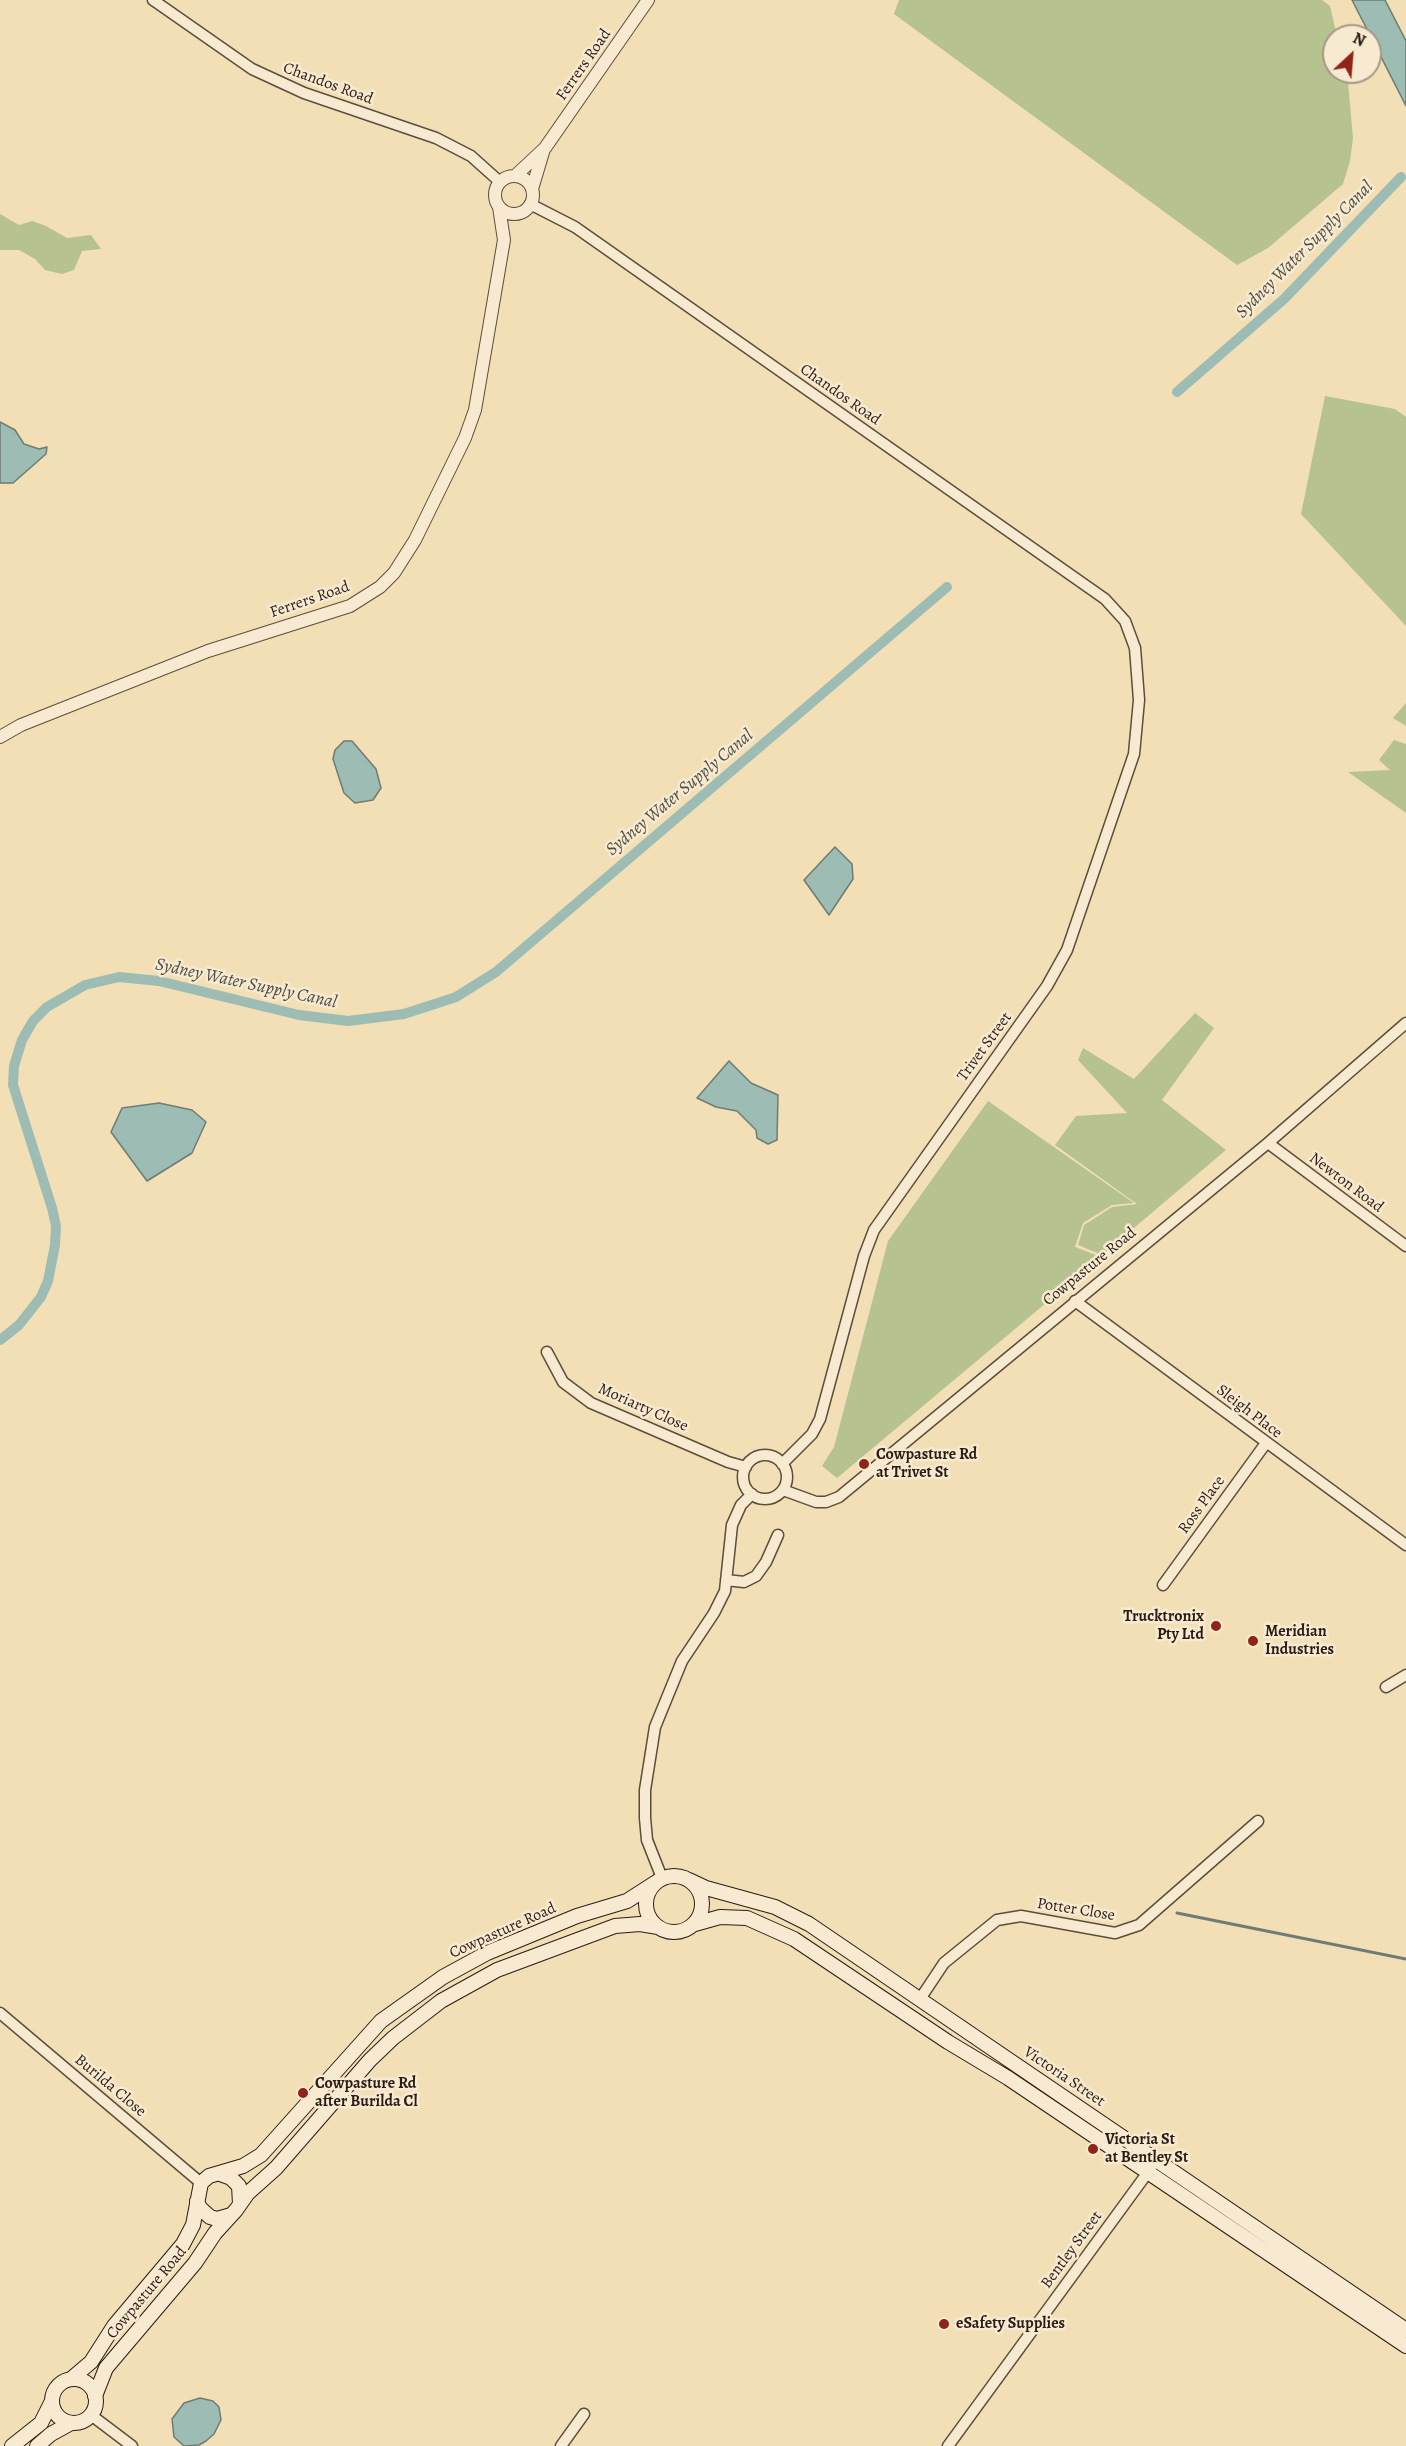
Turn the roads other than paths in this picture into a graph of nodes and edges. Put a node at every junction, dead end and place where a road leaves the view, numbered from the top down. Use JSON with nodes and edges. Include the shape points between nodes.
{"nodes":[{"id":1,"x":153,"y":0,"type":"edge"},
{"id":2,"x":648,"y":0,"type":"edge"},
{"id":3,"x":545,"y":148,"type":"junction"},
{"id":4,"x":515,"y":176,"type":"junction"},
{"id":5,"x":500,"y":182,"type":"junction"},
{"id":6,"x":532,"y":189,"type":"junction"},
{"id":7,"x":530,"y":204,"type":"junction"},
{"id":8,"x":499,"y":207,"type":"junction"},
{"id":9,"x":519,"y":213,"type":"junction"},
{"id":10,"x":504,"y":240,"type":"junction"},
{"id":11,"x":1125,"y":621,"type":"joint"},
{"id":12,"x":0,"y":737,"type":"edge"},
{"id":13,"x":1406,"y":1023,"type":"edge"},
{"id":14,"x":1268,"y":1143,"type":"junction"},
{"id":15,"x":1406,"y":1246,"type":"edge"},
{"id":16,"x":1075,"y":1301,"type":"junction"},
{"id":17,"x":547,"y":1352,"type":"dead end"},
{"id":18,"x":1266,"y":1443,"type":"junction"},
{"id":19,"x":783,"y":1464,"type":"junction"},
{"id":20,"x":746,"y":1467,"type":"junction"},
{"id":21,"x":783,"y":1490,"type":"junction"},
{"id":22,"x":752,"y":1494,"type":"junction"},
{"id":23,"x":778,"y":1535,"type":"dead end"},
{"id":24,"x":1406,"y":1545,"type":"edge"},
{"id":25,"x":726,"y":1580,"type":"junction"},
{"id":26,"x":1163,"y":1585,"type":"dead end"},
{"id":27,"x":1406,"y":1675,"type":"edge"},
{"id":28,"x":1386,"y":1687,"type":"dead end"},
{"id":29,"x":1258,"y":1821,"type":"dead end"},
{"id":30,"x":658,"y":1880,"type":"junction"},
{"id":31,"x":689,"y":1880,"type":"junction"},
{"id":32,"x":695,"y":1924,"type":"junction"},
{"id":33,"x":658,"y":1928,"type":"junction"},
{"id":34,"x":920,"y":1999,"type":"junction"},
{"id":35,"x":0,"y":2013,"type":"edge"},
{"id":36,"x":1157,"y":2159,"type":"junction"},
{"id":37,"x":1148,"y":2172,"type":"junction"},
{"id":38,"x":220,"y":2174,"type":"junction"},
{"id":39,"x":201,"y":2183,"type":"junction"},
{"id":40,"x":197,"y":2201,"type":"junction"},
{"id":41,"x":236,"y":2210,"type":"junction"},
{"id":42,"x":1406,"y":2330,"type":"edge"},
{"id":43,"x":1406,"y":2346,"type":"edge"},
{"id":44,"x":71,"y":2379,"type":"junction"},
{"id":45,"x":95,"y":2396,"type":"junction"},
{"id":46,"x":51,"y":2403,"type":"junction"},
{"id":47,"x":585,"y":2414,"type":"dead end"},
{"id":48,"x":91,"y":2415,"type":"junction"},
{"id":49,"x":70,"y":2423,"type":"junction"},
{"id":50,"x":12,"y":2446,"type":"edge"},
{"id":51,"x":37,"y":2446,"type":"edge"},
{"id":52,"x":132,"y":2446,"type":"edge"},
{"id":53,"x":561,"y":2446,"type":"edge"},
{"id":54,"x":948,"y":2446,"type":"edge"}],
"edges":[{"from":1,"to":5,"type":"street","name":"Chandos Road","via":[[252,69],[304,93],[442,141],[471,156]]},
{"from":2,"to":3,"type":"street","name":"Ferrers Road"},
{"from":3,"to":4,"type":"street","name":"Ferrers Road"},
{"from":3,"to":6,"type":"street","name":"Ferrers Road"},
{"from":4,"to":5,"type":"street"},
{"from":4,"to":6,"type":"street"},
{"from":5,"to":8,"type":"street","via":[[495,191]]},
{"from":6,"to":7,"type":"street"},
{"from":7,"to":9,"type":"street"},
{"from":7,"to":11,"type":"street","name":"Chandos Road","via":[[574,227],[1105,599]]},
{"from":8,"to":9,"type":"street","via":[[508,213]]},
{"from":8,"to":10,"type":"street","name":"Ferrers Road"},
{"from":9,"to":10,"type":"street","name":"Ferrers Road"},
{"from":10,"to":12,"type":"street","name":"Ferrers Road","via":[[470,424],[405,559],[380,587],[350,606],[208,651],[21,725]]},
{"from":11,"to":19,"type":"street","name":"Trivet Street","via":[[1137,659],[1136,743],[1074,934],[1047,986],[874,1230],[820,1419],[812,1434]]},
{"from":13,"to":14,"type":"street","name":"Cowpasture Road"},
{"from":14,"to":15,"type":"street","name":"Newton Road"},
{"from":14,"to":16,"type":"street","name":"Cowpasture Road"},
{"from":16,"to":18,"type":"street","name":"Sleigh Place"},
{"from":16,"to":21,"type":"street","name":"Cowpasture Road","via":[[839,1497],[816,1502]]},
{"from":17,"to":20,"type":"street","name":"Moriarty Close","via":[[562,1382],[591,1403]]},
{"from":18,"to":24,"type":"street","name":"Sleigh Place"},
{"from":18,"to":26,"type":"street","name":"Ross Place"},
{"from":19,"to":20,"type":"street","via":[[765,1455]]},
{"from":19,"to":21,"type":"street","via":[[787,1476]]},
{"from":20,"to":22,"type":"street","via":[[744,1481]]},
{"from":21,"to":22,"type":"street","via":[[765,1499]]},
{"from":22,"to":25,"type":"street","via":[[741,1505],[732,1525]]},
{"from":23,"to":25,"type":"street","via":[[756,1575],[744,1582]]},
{"from":25,"to":30,"type":"street","via":[[714,1613],[682,1661],[655,1727],[645,1790],[645,1818]]},
{"from":27,"to":28,"type":"street"},
{"from":29,"to":34,"type":"street","name":"Potter Close","via":[[1139,1925],[1115,1933],[1021,1916],[997,1920],[945,1963]]},
{"from":30,"to":31,"type":"main road","via":[[679,1876]]},
{"from":30,"to":33,"type":"main road","via":[[646,1897],[645,1906]]},
{"from":30,"to":38,"type":"main road","name":"Cowpasture Road","via":[[627,1901],[577,1916],[488,1953],[423,1990],[362,2039],[261,2155]]},
{"from":31,"to":32,"type":"main road","via":[[702,1901]]},
{"from":31,"to":34,"type":"main road","name":"Victoria Street","via":[[791,1914]]},
{"from":32,"to":33,"type":"main road","via":[[681,1932]]},
{"from":32,"to":37,"type":"main road","name":"Victoria Street","via":[[733,1916],[776,1929]]},
{"from":33,"to":41,"type":"main road","name":"Cowpasture Road","via":[[640,1924],[615,1926],[497,1970],[441,2001],[370,2060],[276,2168],[255,2184]]},
{"from":34,"to":36,"type":"main road","name":"Victoria Street"},
{"from":35,"to":39,"type":"street","name":"Burilda Close"},
{"from":36,"to":37,"type":"street","name":"Bentley Street"},
{"from":36,"to":42,"type":"main road","name":"Victoria Street"},
{"from":37,"to":43,"type":"main road","name":"Victoria Street"},
{"from":37,"to":54,"type":"street","name":"Bentley Street"},
{"from":38,"to":39,"type":"main road","name":"Cowpasture Road"},
{"from":38,"to":41,"type":"main road","via":[[239,2186]]},
{"from":39,"to":40,"type":"main road","name":"Cowpasture Road"},
{"from":40,"to":41,"type":"main road","via":[[210,2217],[218,2219]]},
{"from":40,"to":44,"type":"main road","name":"Cowpasture Road","via":[[193,2225],[183,2244],[121,2318],[91,2362]]},
{"from":41,"to":45,"type":"main road","name":"Cowpasture Road","via":[[106,2368]]},
{"from":44,"to":45,"type":"main road","via":[[86,2382]]},
{"from":44,"to":46,"type":"main road","via":[[59,2385]]},
{"from":45,"to":48,"type":"main road"},
{"from":46,"to":49,"type":"main road","via":[[58,2416]]},
{"from":46,"to":50,"type":"main road","via":[[40,2424]]},
{"from":47,"to":53,"type":"street"},
{"from":48,"to":49,"type":"main road","via":[[82,2422]]},
{"from":48,"to":52,"type":"street"},
{"from":49,"to":51,"type":"main road"}]}
